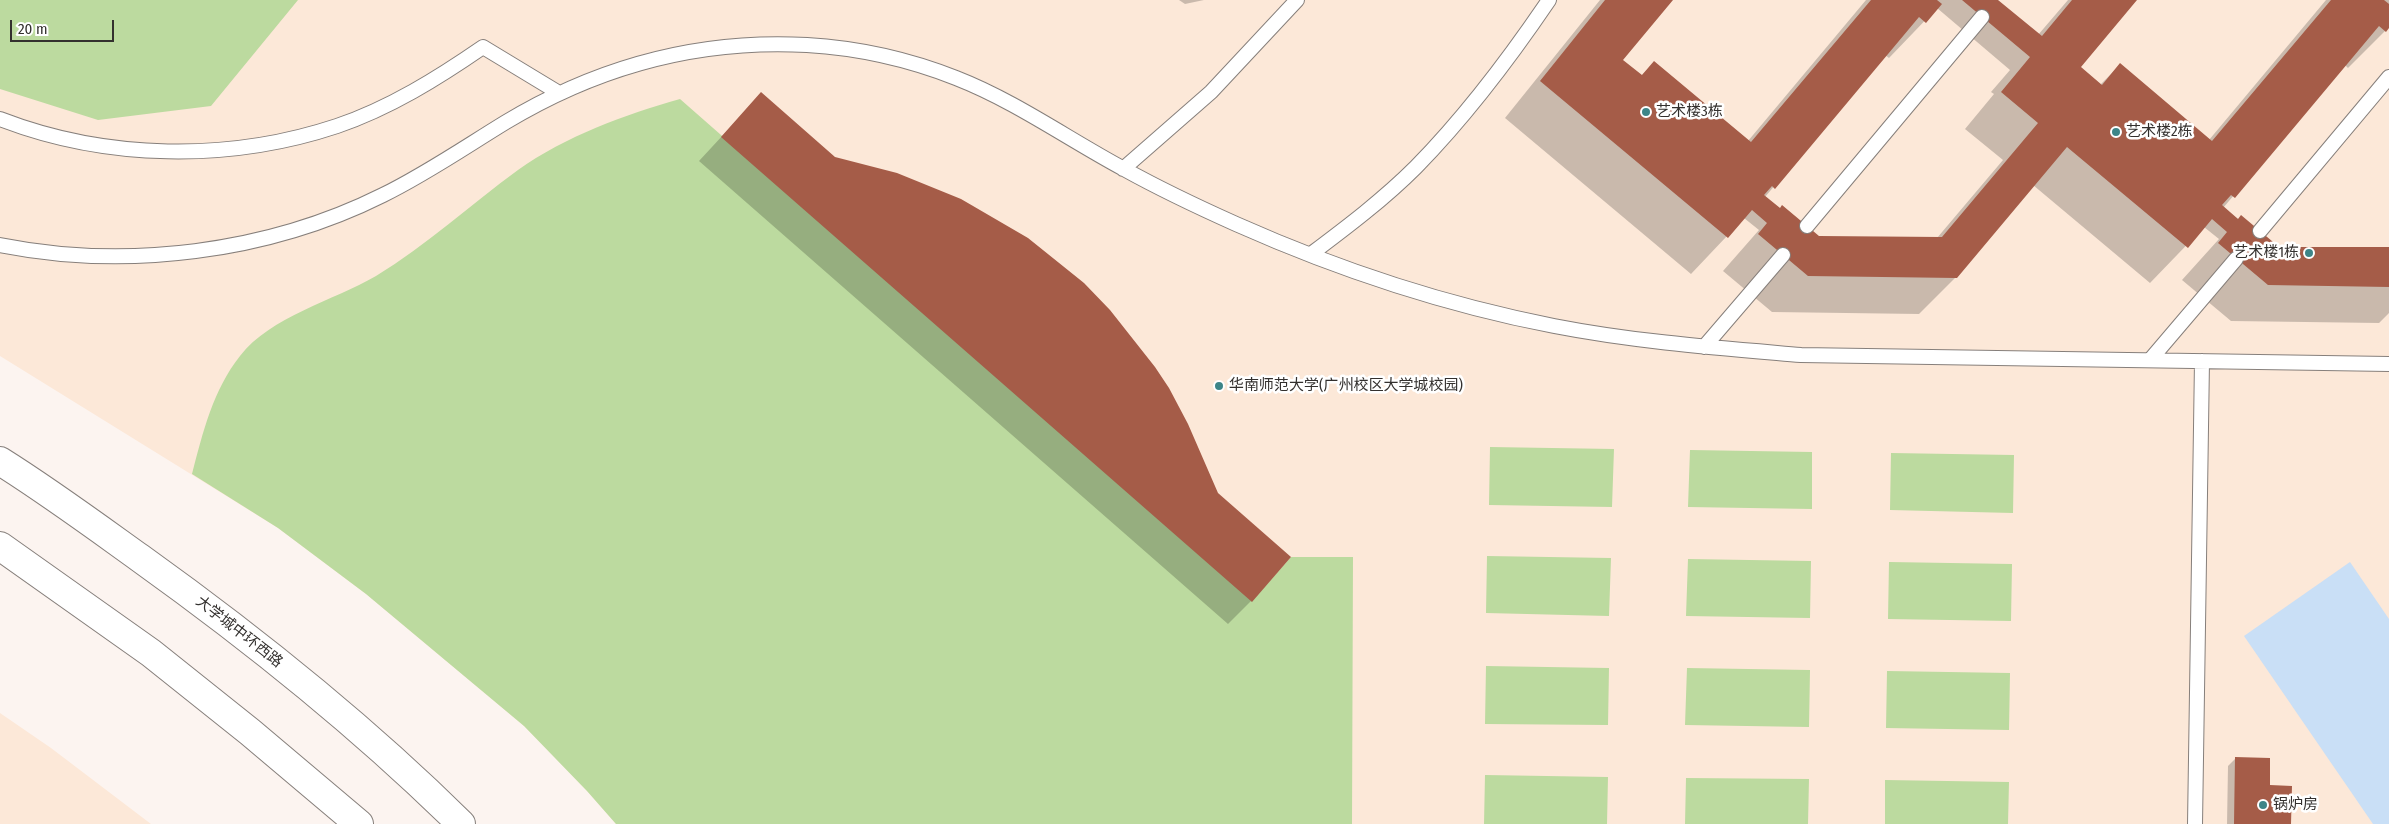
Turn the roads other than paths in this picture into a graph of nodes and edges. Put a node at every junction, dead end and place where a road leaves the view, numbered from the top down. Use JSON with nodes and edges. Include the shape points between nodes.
{"nodes":[{"id":1,"x":1297,"y":0,"type":"edge"},
{"id":2,"x":1549,"y":0,"type":"edge"},
{"id":3,"x":1982,"y":17,"type":"dead end"},
{"id":4,"x":2389,"y":77,"type":"edge"},
{"id":5,"x":558,"y":93,"type":"junction"},
{"id":6,"x":0,"y":119,"type":"edge"},
{"id":7,"x":1123,"y":169,"type":"junction"},
{"id":8,"x":1807,"y":226,"type":"dead end"},
{"id":9,"x":2260,"y":231,"type":"dead end"},
{"id":10,"x":0,"y":245,"type":"edge"},
{"id":11,"x":1311,"y":254,"type":"junction"},
{"id":12,"x":1783,"y":255,"type":"dead end"},
{"id":13,"x":2236,"y":258,"type":"dead end"},
{"id":14,"x":1704,"y":347,"type":"junction"},
{"id":15,"x":2150,"y":360,"type":"junction"},
{"id":16,"x":2202,"y":361,"type":"junction"},
{"id":17,"x":2389,"y":364,"type":"edge"},
{"id":18,"x":0,"y":461,"type":"edge"},
{"id":19,"x":0,"y":546,"type":"edge"},
{"id":20,"x":359,"y":824,"type":"edge"},
{"id":21,"x":461,"y":824,"type":"edge"},
{"id":22,"x":2195,"y":824,"type":"edge"}],
"edges":[{"from":1,"to":7,"type":"lane","via":[[1211,92]]},
{"from":2,"to":11,"type":"lane","via":[[1492,81],[1416,166],[1370,209]]},
{"from":3,"to":8,"type":"lane"},
{"from":4,"to":9,"type":"lane"},
{"from":5,"to":6,"type":"lane","via":[[483,47],[447,72],[373,112],[338,126],[259,145],[190,151],[127,150],[53,137]]},
{"from":5,"to":7,"type":"lane","via":[[650,58],[707,49],[756,43],[812,45],[866,52],[913,63],[959,79]]},
{"from":5,"to":10,"type":"lane","via":[[380,196],[311,225],[260,239],[196,251],[136,256],[77,256]]},
{"from":7,"to":11,"type":"lane","via":[[1231,221]]},
{"from":11,"to":14,"type":"lane","via":[[1393,283],[1553,326]]},
{"from":12,"to":14,"type":"lane"},
{"from":13,"to":15,"type":"lane"},
{"from":14,"to":15,"type":"lane","via":[[1802,355]]},
{"from":15,"to":16,"type":"lane"},
{"from":16,"to":17,"type":"lane"},
{"from":16,"to":22,"type":"lane"},
{"from":18,"to":21,"type":"main road","name":"大学城中环西路","via":[[87,519],[255,644],[406,771]]},
{"from":19,"to":20,"type":"main road","via":[[151,653]]}]}
